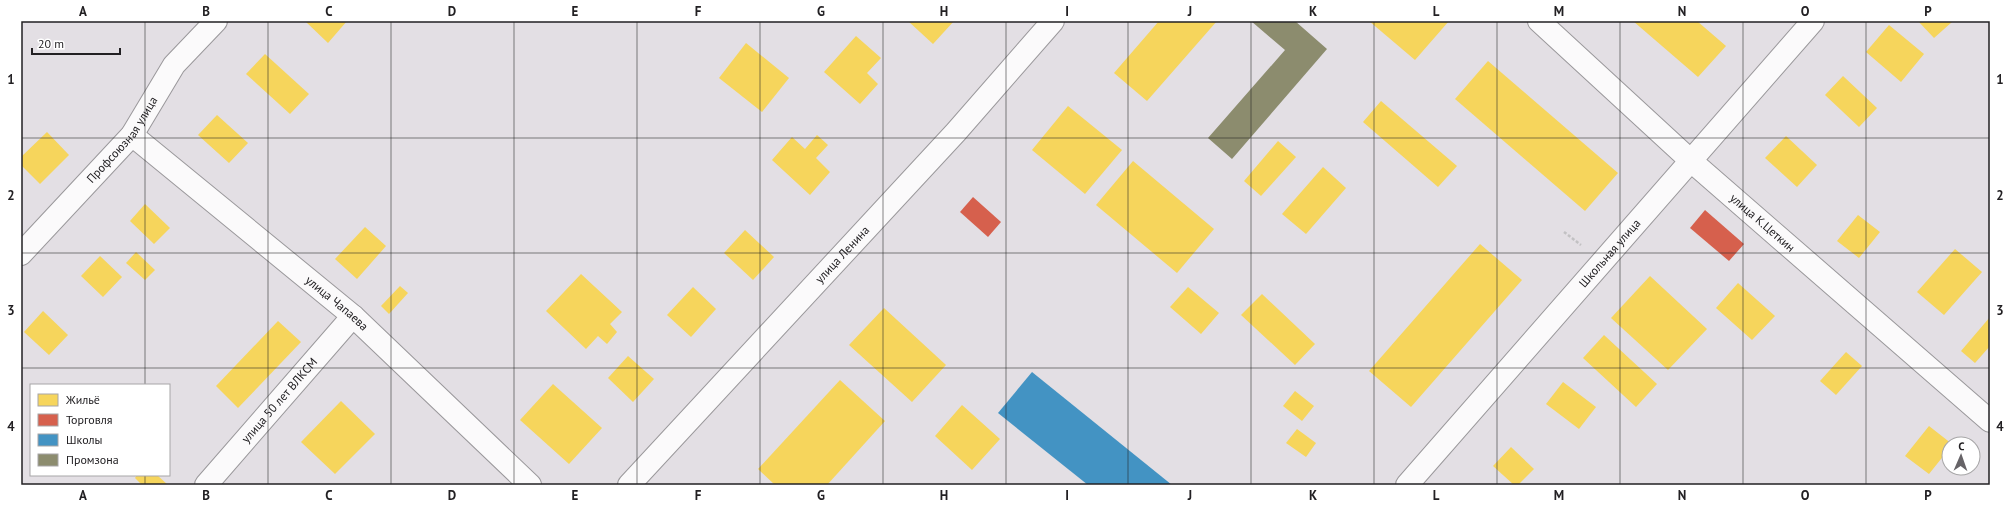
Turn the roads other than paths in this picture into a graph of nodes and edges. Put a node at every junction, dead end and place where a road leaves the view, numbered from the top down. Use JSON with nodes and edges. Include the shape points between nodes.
{"nodes":[{"id":1,"x":216,"y":21,"type":"edge"},
{"id":2,"x":1053,"y":21,"type":"edge"},
{"id":3,"x":1539,"y":21,"type":"edge"},
{"id":4,"x":1813,"y":21,"type":"edge"},
{"id":5,"x":132,"y":135,"type":"junction"},
{"id":6,"x":1690,"y":160,"type":"junction"},
{"id":7,"x":21,"y":254,"type":"edge"},
{"id":8,"x":353,"y":316,"type":"junction"},
{"id":9,"x":1990,"y":421,"type":"edge"},
{"id":10,"x":206,"y":485,"type":"edge"},
{"id":11,"x":530,"y":485,"type":"edge"},
{"id":12,"x":629,"y":485,"type":"edge"},
{"id":13,"x":1407,"y":485,"type":"edge"}],
"edges":[{"from":1,"to":5,"type":"street","name":"Профсоюзная улица","via":[[174,65]]},
{"from":2,"to":12,"type":"street","name":"улица Ленина","via":[[956,132]]},
{"from":3,"to":6,"type":"street","name":"улица К.Цеткин"},
{"from":4,"to":6,"type":"street","name":"Школьная улица"},
{"from":5,"to":7,"type":"street","name":"Профсоюзная улица"},
{"from":5,"to":8,"type":"street","name":"улица Чапаева"},
{"from":6,"to":9,"type":"street","name":"улица К.Цеткин"},
{"from":6,"to":13,"type":"street","name":"Школьная улица"},
{"from":8,"to":10,"type":"street","name":"улица 50 лет ВЛКСМ"},
{"from":8,"to":11,"type":"street","name":"улица Чапаева"}]}
